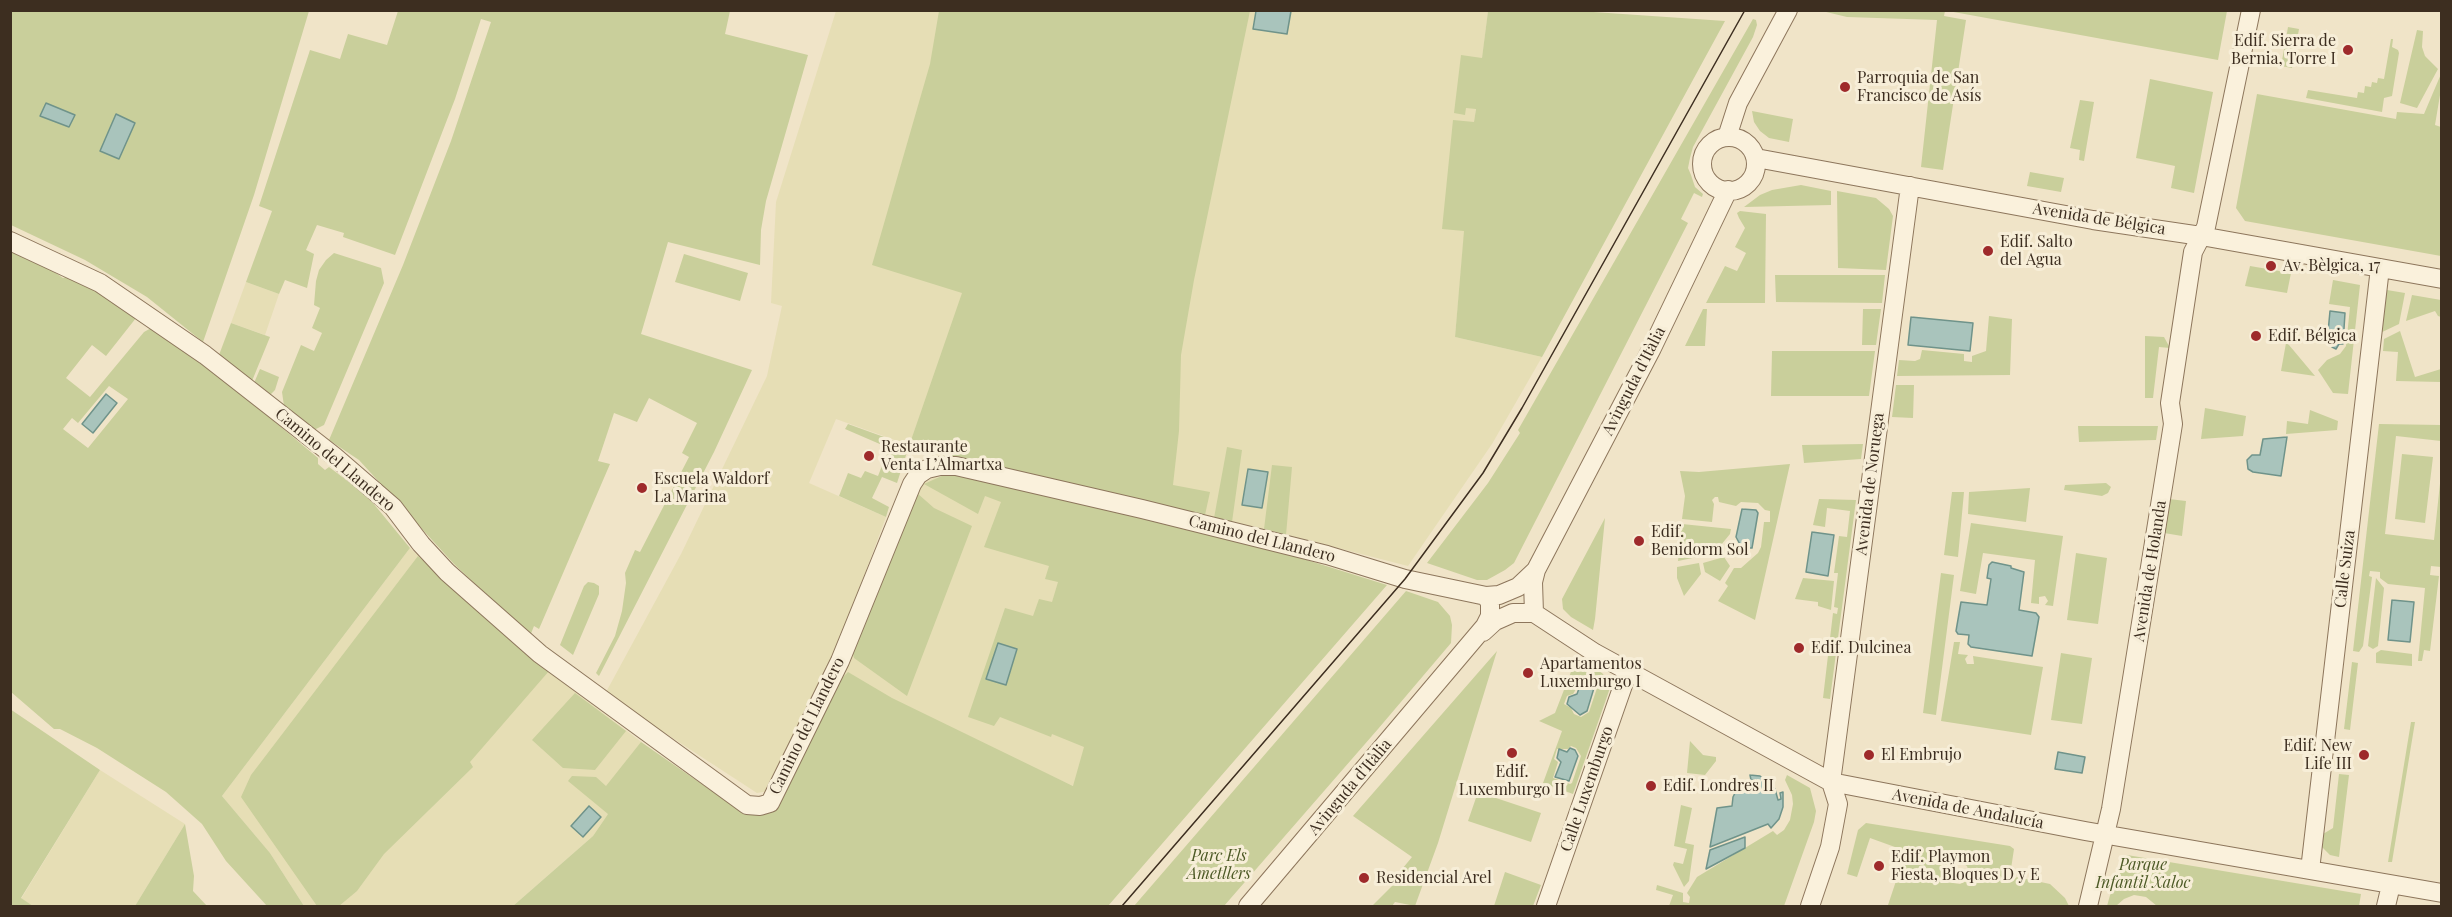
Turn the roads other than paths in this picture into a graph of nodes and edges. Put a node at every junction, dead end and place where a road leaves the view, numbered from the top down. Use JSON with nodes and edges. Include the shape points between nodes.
{"nodes":[{"id":1,"x":1788,"y":10,"type":"edge"},
{"id":2,"x":2251,"y":10,"type":"edge"},
{"id":3,"x":1727,"y":137,"type":"junction"},
{"id":4,"x":1756,"y":158,"type":"junction"},
{"id":5,"x":1910,"y":186,"type":"junction"},
{"id":6,"x":1728,"y":190,"type":"junction"},
{"id":7,"x":2201,"y":236,"type":"junction"},
{"id":8,"x":10,"y":241,"type":"edge"},
{"id":9,"x":2380,"y":268,"type":"junction"},
{"id":10,"x":2442,"y":279,"type":"edge"},
{"id":11,"x":1536,"y":570,"type":"junction"},
{"id":12,"x":1486,"y":596,"type":"junction"},
{"id":13,"x":1534,"y":613,"type":"junction"},
{"id":14,"x":1475,"y":639,"type":"junction"},
{"id":15,"x":1628,"y":671,"type":"junction"},
{"id":16,"x":1831,"y":782,"type":"junction"},
{"id":17,"x":2105,"y":834,"type":"junction"},
{"id":18,"x":2310,"y":870,"type":"junction"},
{"id":19,"x":2391,"y":885,"type":"junction"},
{"id":20,"x":2442,"y":893,"type":"edge"},
{"id":21,"x":1253,"y":905,"type":"edge"},
{"id":22,"x":1546,"y":906,"type":"edge"},
{"id":23,"x":1810,"y":906,"type":"edge"},
{"id":24,"x":2088,"y":906,"type":"edge"},
{"id":25,"x":2386,"y":906,"type":"edge"}],
"edges":[{"from":1,"to":3,"type":"street","via":[[1738,103]]},
{"from":2,"to":7,"type":"street","name":"Avenida de Holanda"},
{"from":3,"to":4,"type":"street","via":[[1748,143]]},
{"from":3,"to":6,"type":"street","via":[[1714,141],[1702,165],[1709,181]]},
{"from":4,"to":5,"type":"street","name":"Avenida de Bélgica"},
{"from":4,"to":6,"type":"street","via":[[1754,176],[1748,183]]},
{"from":5,"to":7,"type":"street","name":"Avenida de Bélgica"},
{"from":5,"to":16,"type":"street","name":"Avenida de Noruega"},
{"from":6,"to":11,"type":"street","name":"Avinguda d'Itàlia","via":[[1657,338]]},
{"from":7,"to":9,"type":"street","name":"Avenida de Bélgica"},
{"from":7,"to":17,"type":"street","name":"Avenida de Holanda","via":[[2193,252],[2170,403],[2173,424]]},
{"from":8,"to":12,"type":"street","name":"Camino del Llandero","via":[[100,283],[205,355],[393,507],[447,572],[540,654],[747,804],[770,803],[840,661],[912,483],[927,469],[956,466],[1142,508],[1406,579]]},
{"from":9,"to":10,"type":"street","name":"Avenida de Bélgica"},
{"from":9,"to":18,"type":"street","name":"Calle Suiza"},
{"from":11,"to":12,"type":"street","via":[[1518,587]]},
{"from":11,"to":13,"type":"street"},
{"from":12,"to":14,"type":"street","via":[[1490,616]]},
{"from":13,"to":14,"type":"street","via":[[1513,613],[1495,621]]},
{"from":13,"to":15,"type":"street","name":"Avenida de Andalucía"},
{"from":14,"to":21,"type":"street","name":"Avinguda d'Itàlia"},
{"from":15,"to":16,"type":"street","name":"Avenida de Andalucía"},
{"from":15,"to":22,"type":"street","name":"Calle Luxemburgo"},
{"from":16,"to":17,"type":"street","name":"Avenida de Andalucía"},
{"from":16,"to":23,"type":"street","name":"Avenida de Noruega","via":[[1838,804],[1830,847]]},
{"from":17,"to":18,"type":"street","name":"Avenida de Andalucía"},
{"from":17,"to":24,"type":"street","name":"Avenida de Holanda"},
{"from":18,"to":19,"type":"street","name":"Avenida de Andalucía"},
{"from":19,"to":20,"type":"street","name":"Avenida de Andalucía"},
{"from":19,"to":25,"type":"street"}]}
